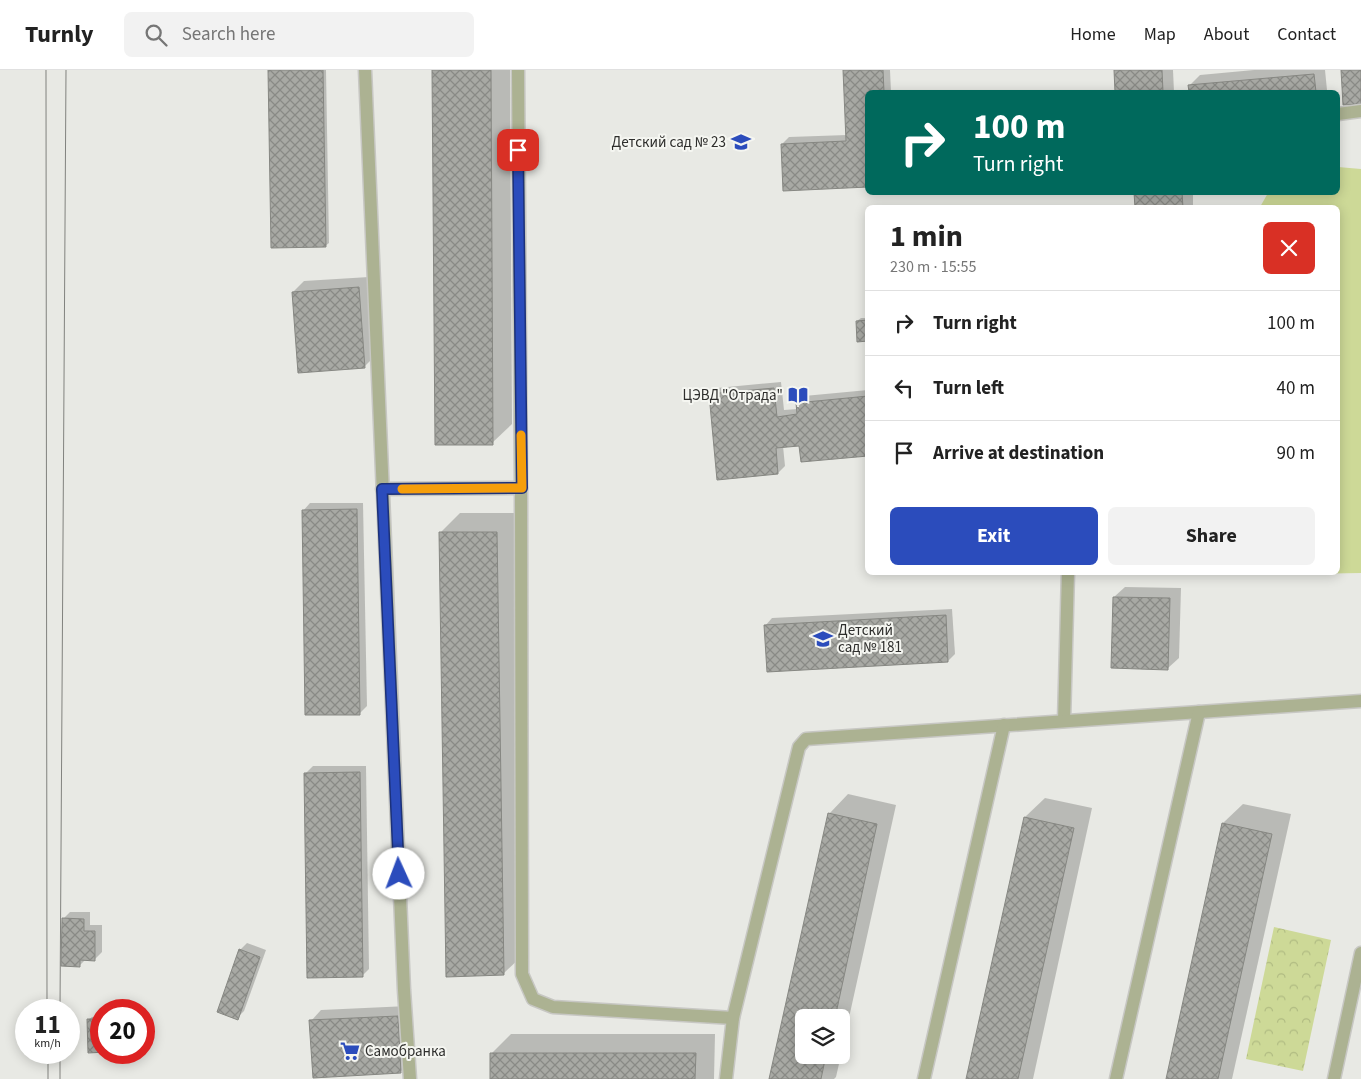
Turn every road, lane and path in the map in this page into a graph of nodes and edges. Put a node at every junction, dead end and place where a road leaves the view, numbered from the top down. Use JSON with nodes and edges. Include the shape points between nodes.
{"nodes":[{"id":1,"x":365,"y":70,"type":"edge"},
{"id":2,"x":518,"y":70,"type":"edge"},
{"id":3,"x":1361,"y":112,"type":"edge"},
{"id":4,"x":1340,"y":114,"type":"edge"},
{"id":5,"x":522,"y":488,"type":"junction"},
{"id":6,"x":382,"y":489,"type":"junction"},
{"id":7,"x":1068,"y":575,"type":"edge"},
{"id":8,"x":1361,"y":701,"type":"edge"},
{"id":9,"x":1199,"y":712,"type":"junction"},
{"id":10,"x":1064,"y":721,"type":"junction"},
{"id":11,"x":1004,"y":725,"type":"junction"},
{"id":12,"x":1361,"y":953,"type":"edge"},
{"id":13,"x":733,"y":1018,"type":"junction"},
{"id":14,"x":410,"y":1079,"type":"edge"},
{"id":15,"x":726,"y":1079,"type":"edge"},
{"id":16,"x":924,"y":1079,"type":"edge"},
{"id":17,"x":1116,"y":1079,"type":"edge"},
{"id":18,"x":1334,"y":1079,"type":"edge"}],
"edges":[{"from":1,"to":6,"type":"lane"},
{"from":2,"to":5,"type":"lane"},
{"from":3,"to":4,"type":"lane"},
{"from":5,"to":6,"type":"lane"},
{"from":5,"to":13,"type":"lane","via":[[522,974],[533,999],[553,1006]]},
{"from":6,"to":14,"type":"lane"},
{"from":7,"to":10,"type":"lane"},
{"from":8,"to":9,"type":"lane"},
{"from":9,"to":10,"type":"lane"},
{"from":9,"to":17,"type":"lane"},
{"from":10,"to":11,"type":"lane"},
{"from":11,"to":13,"type":"lane","via":[[810,737],[802,743]]},
{"from":11,"to":16,"type":"lane"},
{"from":12,"to":18,"type":"lane"},
{"from":13,"to":15,"type":"lane"}]}
